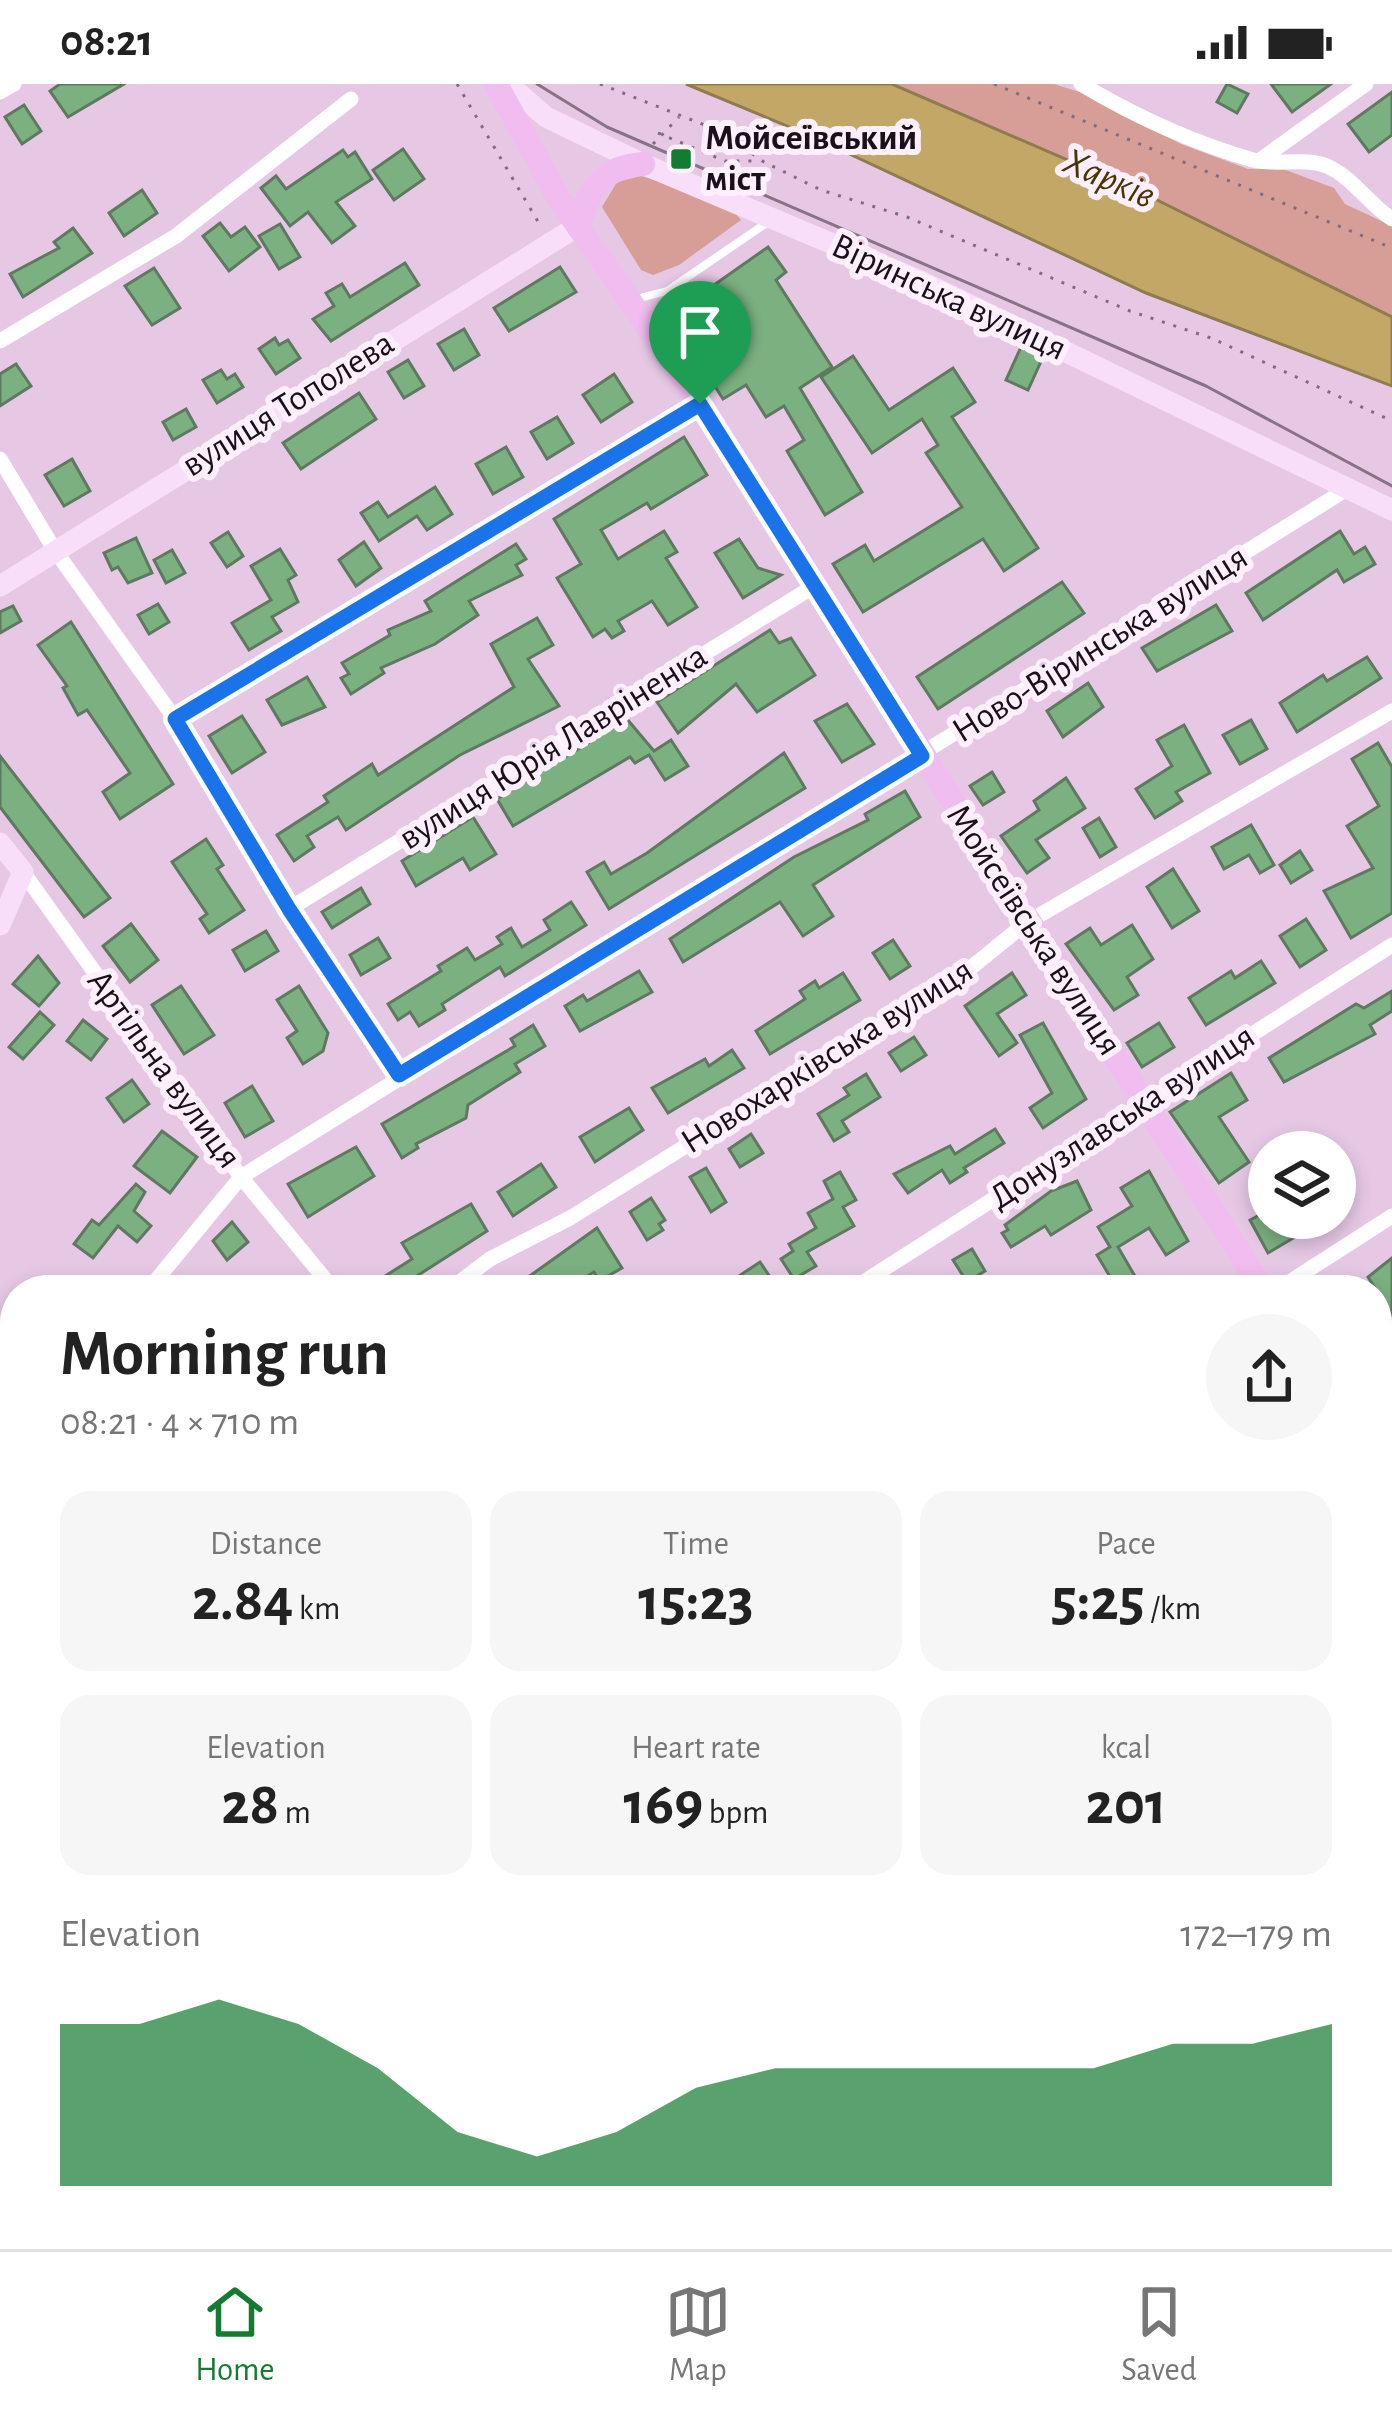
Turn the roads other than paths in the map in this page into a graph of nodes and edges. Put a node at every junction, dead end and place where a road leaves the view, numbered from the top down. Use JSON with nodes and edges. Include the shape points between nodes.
{"nodes":[{"id":1,"x":14,"y":84,"type":"edge"},
{"id":2,"x":496,"y":84,"type":"edge"},
{"id":3,"x":508,"y":84,"type":"edge"},
{"id":4,"x":1081,"y":84,"type":"edge"},
{"id":5,"x":1366,"y":84,"type":"edge"},
{"id":6,"x":0,"y":92,"type":"edge"},
{"id":7,"x":351,"y":99,"type":"dead end"},
{"id":8,"x":647,"y":155,"type":"junction"},
{"id":9,"x":1257,"y":162,"type":"junction"},
{"id":10,"x":772,"y":217,"type":"junction"},
{"id":11,"x":1392,"y":219,"type":"edge"},
{"id":12,"x":578,"y":226,"type":"junction"},
{"id":13,"x":631,"y":300,"type":"junction"},
{"id":14,"x":0,"y":341,"type":"edge"},
{"id":15,"x":700,"y":404,"type":"junction"},
{"id":16,"x":0,"y":459,"type":"edge"},
{"id":17,"x":1347,"y":489,"type":"junction"},
{"id":18,"x":1392,"y":510,"type":"edge"},
{"id":19,"x":54,"y":549,"type":"junction"},
{"id":20,"x":816,"y":585,"type":"junction"},
{"id":21,"x":0,"y":586,"type":"edge"},
{"id":22,"x":1392,"y":712,"type":"edge"},
{"id":23,"x":175,"y":719,"type":"junction"},
{"id":24,"x":922,"y":756,"type":"junction"},
{"id":25,"x":0,"y":843,"type":"edge"},
{"id":26,"x":23,"y":872,"type":"junction"},
{"id":27,"x":289,"y":909,"type":"junction"},
{"id":28,"x":1026,"y":923,"type":"junction"},
{"id":29,"x":0,"y":925,"type":"edge"},
{"id":30,"x":1392,"y":945,"type":"edge"},
{"id":31,"x":399,"y":1075,"type":"junction"},
{"id":32,"x":1146,"y":1102,"type":"junction"},
{"id":33,"x":241,"y":1177,"type":"junction"},
{"id":34,"x":1392,"y":1216,"type":"edge"},
{"id":35,"x":160,"y":1275,"type":"edge"},
{"id":36,"x":322,"y":1275,"type":"edge"},
{"id":37,"x":468,"y":1275,"type":"edge"},
{"id":38,"x":875,"y":1275,"type":"edge"},
{"id":39,"x":1254,"y":1275,"type":"edge"},
{"id":40,"x":1300,"y":1275,"type":"edge"}],
"edges":[{"from":1,"to":6,"type":"street"},
{"from":2,"to":12,"type":"main road","name":"Мойсеївська вулиця"},
{"from":3,"to":8,"type":"main road","name":"Віринська вулиця","via":[[546,117]]},
{"from":4,"to":9,"type":"street"},
{"from":5,"to":9,"type":"street"},
{"from":7,"to":14,"type":"street","via":[[176,236]]},
{"from":8,"to":10,"type":"main road","name":"Віринська вулиця"},
{"from":8,"to":12,"type":"main road","via":[[601,177]]},
{"from":9,"to":11,"type":"street","via":[[1325,165]]},
{"from":10,"to":13,"type":"lane","via":[[668,291]]},
{"from":10,"to":17,"type":"main road","name":"Віринська вулиця"},
{"from":12,"to":13,"type":"main road","name":"Мойсеївська вулиця"},
{"from":12,"to":19,"type":"main road","name":"вулиця Тополева"},
{"from":13,"to":15,"type":"main road","name":"Мойсеївська вулиця"},
{"from":15,"to":20,"type":"main road","name":"Мойсеївська вулиця"},
{"from":15,"to":23,"type":"street"},
{"from":16,"to":19,"type":"street"},
{"from":17,"to":18,"type":"main road","name":"Віринська вулиця"},
{"from":17,"to":24,"type":"street","name":"Ново-Віринська вулиця"},
{"from":19,"to":21,"type":"main road","name":"вулиця Тополева"},
{"from":19,"to":23,"type":"street"},
{"from":20,"to":24,"type":"main road","name":"Мойсеївська вулиця"},
{"from":20,"to":27,"type":"street","name":"вулиця Юрія Лавріненка"},
{"from":22,"to":28,"type":"street","name":"Новохарківська вулиця"},
{"from":23,"to":27,"type":"street"},
{"from":24,"to":28,"type":"main road","name":"Мойсеївська вулиця"},
{"from":24,"to":31,"type":"street","name":"Ново-Віринська вулиця"},
{"from":25,"to":26,"type":"main road","name":"Артільна вулиця"},
{"from":26,"to":29,"type":"main road"},
{"from":26,"to":33,"type":"street","name":"Артільна вулиця"},
{"from":27,"to":31,"type":"street"},
{"from":28,"to":32,"type":"main road","name":"Мойсеївська вулиця"},
{"from":28,"to":37,"type":"street","name":"Новохарківська вулиця","via":[[967,970]]},
{"from":30,"to":32,"type":"street","name":"Донузлавська вулиця"},
{"from":31,"to":33,"type":"street","name":"Ново-Віринська вулиця"},
{"from":32,"to":38,"type":"street","name":"Донузлавська вулиця"},
{"from":32,"to":39,"type":"main road","name":"Мойсеївська вулиця"},
{"from":33,"to":35,"type":"street","name":"Ново-Віринська вулиця"},
{"from":33,"to":36,"type":"street","name":"Артільна вулиця"},
{"from":34,"to":40,"type":"street"}]}
